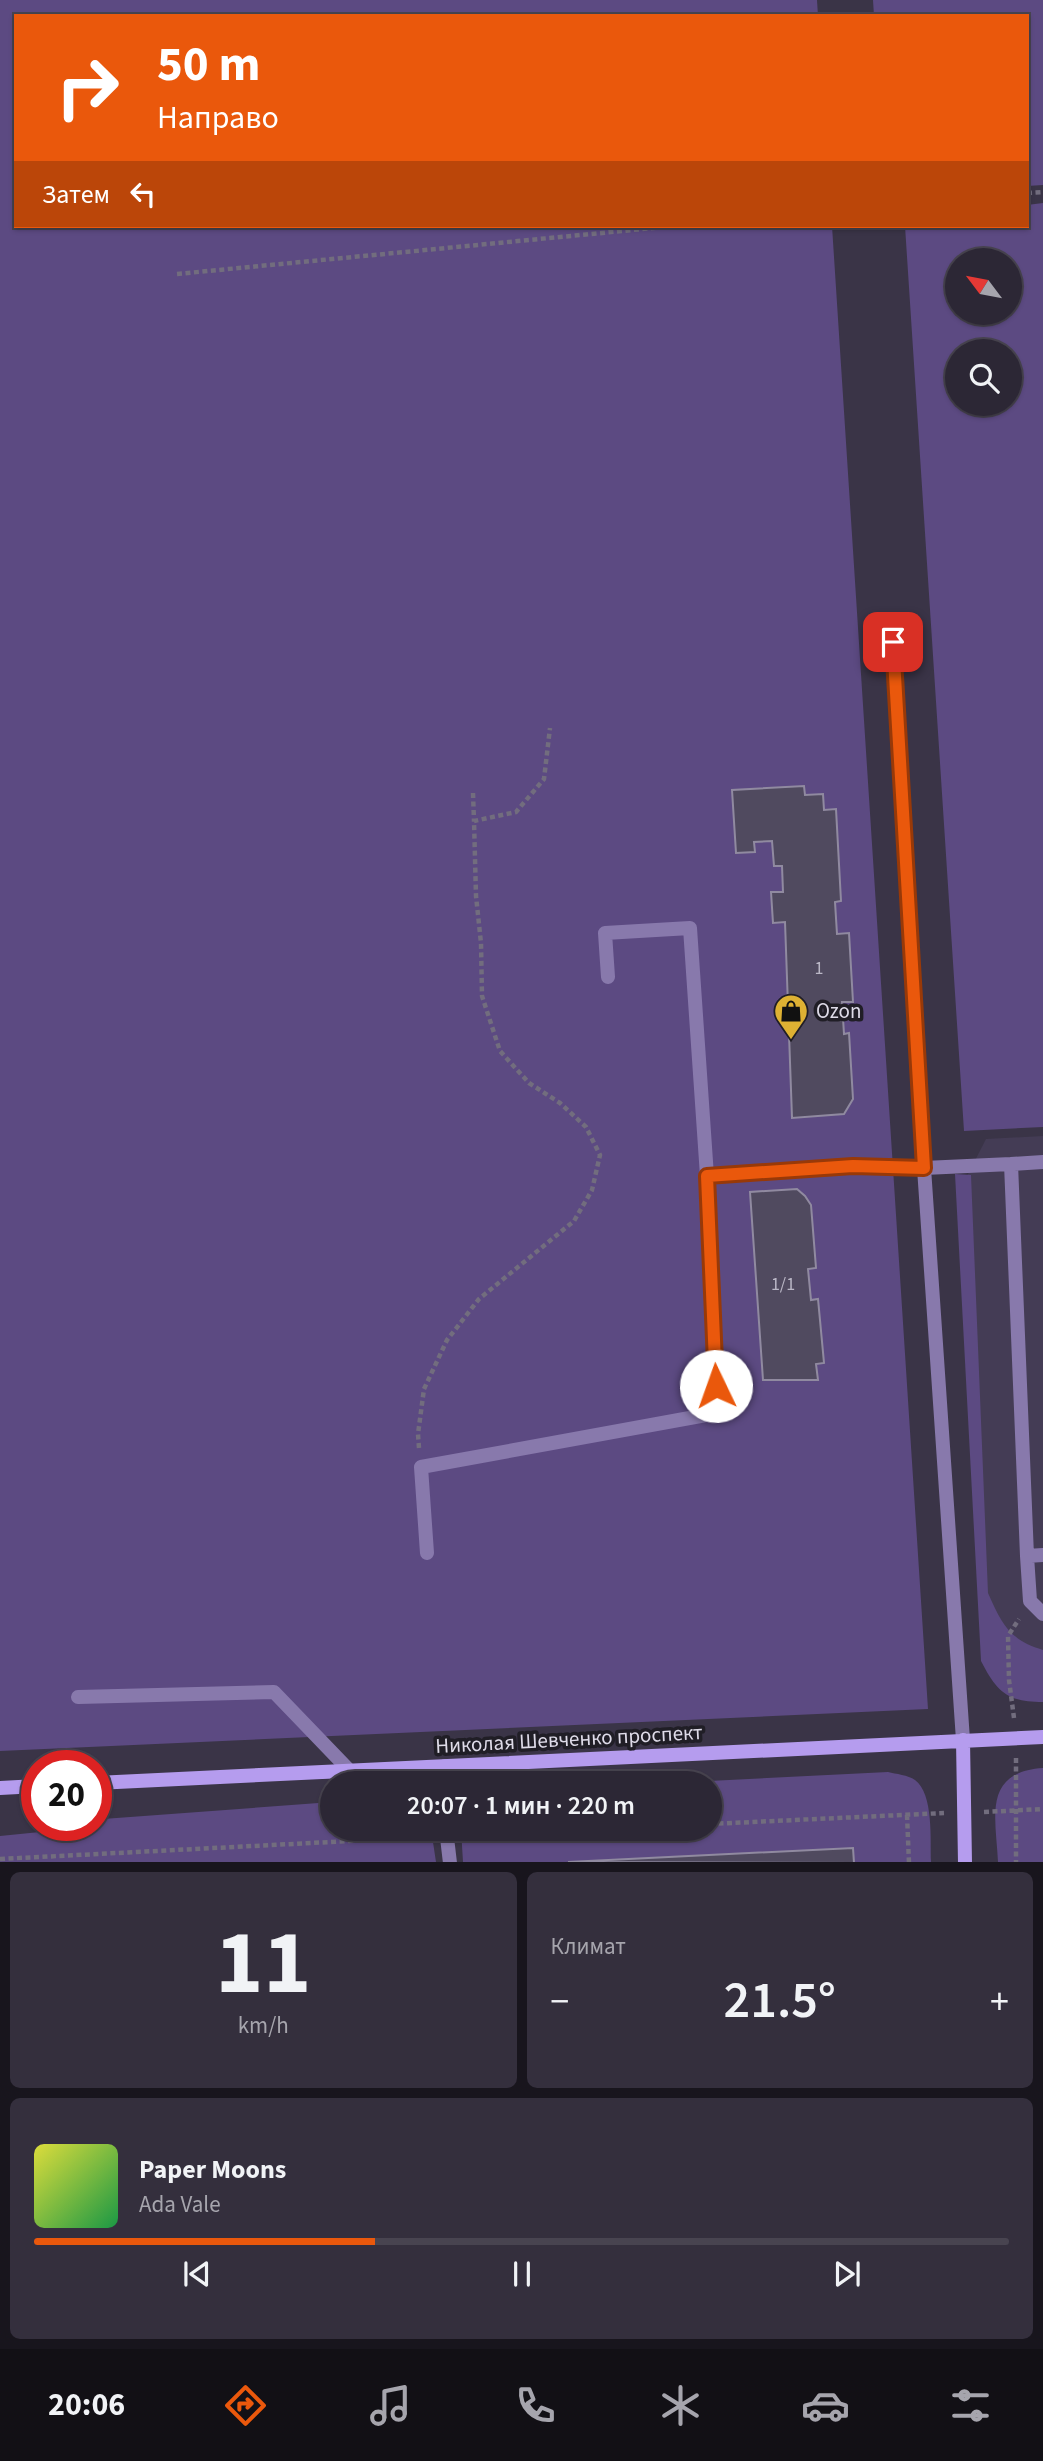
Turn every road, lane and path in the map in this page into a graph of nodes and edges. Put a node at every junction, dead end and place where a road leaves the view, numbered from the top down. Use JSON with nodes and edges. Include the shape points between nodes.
{"nodes":[{"id":1,"x":653,"y":228,"type":"edge"},
{"id":2,"x":177,"y":274,"type":"dead end"},
{"id":3,"x":893,"y":642,"type":"dead end"},
{"id":4,"x":550,"y":728,"type":"dead end"},
{"id":5,"x":473,"y":793,"type":"dead end"},
{"id":6,"x":474,"y":821,"type":"junction"},
{"id":7,"x":608,"y":977,"type":"dead end"},
{"id":8,"x":1043,"y":1162,"type":"edge"},
{"id":9,"x":1011,"y":1164,"type":"junction"},
{"id":10,"x":924,"y":1168,"type":"junction"},
{"id":11,"x":707,"y":1176,"type":"junction"},
{"id":12,"x":421,"y":1466,"type":"junction"},
{"id":13,"x":427,"y":1553,"type":"dead end"},
{"id":14,"x":1043,"y":1555,"type":"edge"},
{"id":15,"x":1027,"y":1556,"type":"junction"},
{"id":16,"x":1043,"y":1614,"type":"edge"},
{"id":17,"x":78,"y":1697,"type":"dead end"},
{"id":18,"x":1043,"y":1737,"type":"edge"},
{"id":19,"x":963,"y":1740,"type":"junction"},
{"id":20,"x":445,"y":1766,"type":"junction"},
{"id":21,"x":349,"y":1770,"type":"junction"},
{"id":22,"x":445,"y":1771,"type":"edge"},
{"id":23,"x":112,"y":1782,"type":"edge"},
{"id":24,"x":21,"y":1787,"type":"edge"},
{"id":25,"x":0,"y":1788,"type":"edge"},
{"id":26,"x":1043,"y":1810,"type":"edge"},
{"id":27,"x":962,"y":1812,"type":"junction"},
{"id":28,"x":907,"y":1815,"type":"junction"},
{"id":29,"x":722,"y":1823,"type":"edge"},
{"id":30,"x":320,"y":1840,"type":"edge"},
{"id":31,"x":447,"y":1841,"type":"edge"},
{"id":32,"x":0,"y":1859,"type":"edge"},
{"id":33,"x":450,"y":1862,"type":"edge"},
{"id":34,"x":909,"y":1862,"type":"edge"},
{"id":35,"x":965,"y":1862,"type":"edge"}],
"edges":[{"from":1,"to":2,"type":"path"},
{"from":3,"to":10,"type":"lane"},
{"from":4,"to":6,"type":"path","via":[[544,779],[516,811]]},
{"from":5,"to":6,"type":"path"},
{"from":6,"to":12,"type":"path","via":[[482,996],[500,1051],[528,1083],[586,1127],[600,1155],[592,1190],[574,1221],[479,1299],[447,1340],[424,1389],[418,1434]]},
{"from":7,"to":11,"type":"lane","via":[[605,933],[690,928]]},
{"from":8,"to":9,"type":"lane"},
{"from":9,"to":10,"type":"lane"},
{"from":9,"to":15,"type":"lane"},
{"from":10,"to":11,"type":"lane","via":[[853,1166]]},
{"from":10,"to":19,"type":"lane"},
{"from":11,"to":12,"type":"lane","via":[[717,1413]]},
{"from":12,"to":13,"type":"lane"},
{"from":14,"to":15,"type":"lane"},
{"from":15,"to":16,"type":"lane","via":[[1030,1601]]},
{"from":17,"to":21,"type":"lane","via":[[274,1692]]},
{"from":18,"to":19,"type":"main road","name":"Николая Шевченко проспект"},
{"from":19,"to":20,"type":"main road","name":"Николая Шевченко проспект"},
{"from":19,"to":27,"type":"main road"},
{"from":20,"to":21,"type":"main road","name":"Николая Шевченко проспект"},
{"from":20,"to":22,"type":"lane"},
{"from":21,"to":23,"type":"main road","name":"Николая Шевченко проспект"},
{"from":24,"to":25,"type":"main road"},
{"from":26,"to":27,"type":"path"},
{"from":27,"to":28,"type":"path"},
{"from":27,"to":35,"type":"main road"},
{"from":28,"to":29,"type":"path"},
{"from":28,"to":34,"type":"path"},
{"from":30,"to":32,"type":"path"},
{"from":31,"to":33,"type":"lane"}]}
